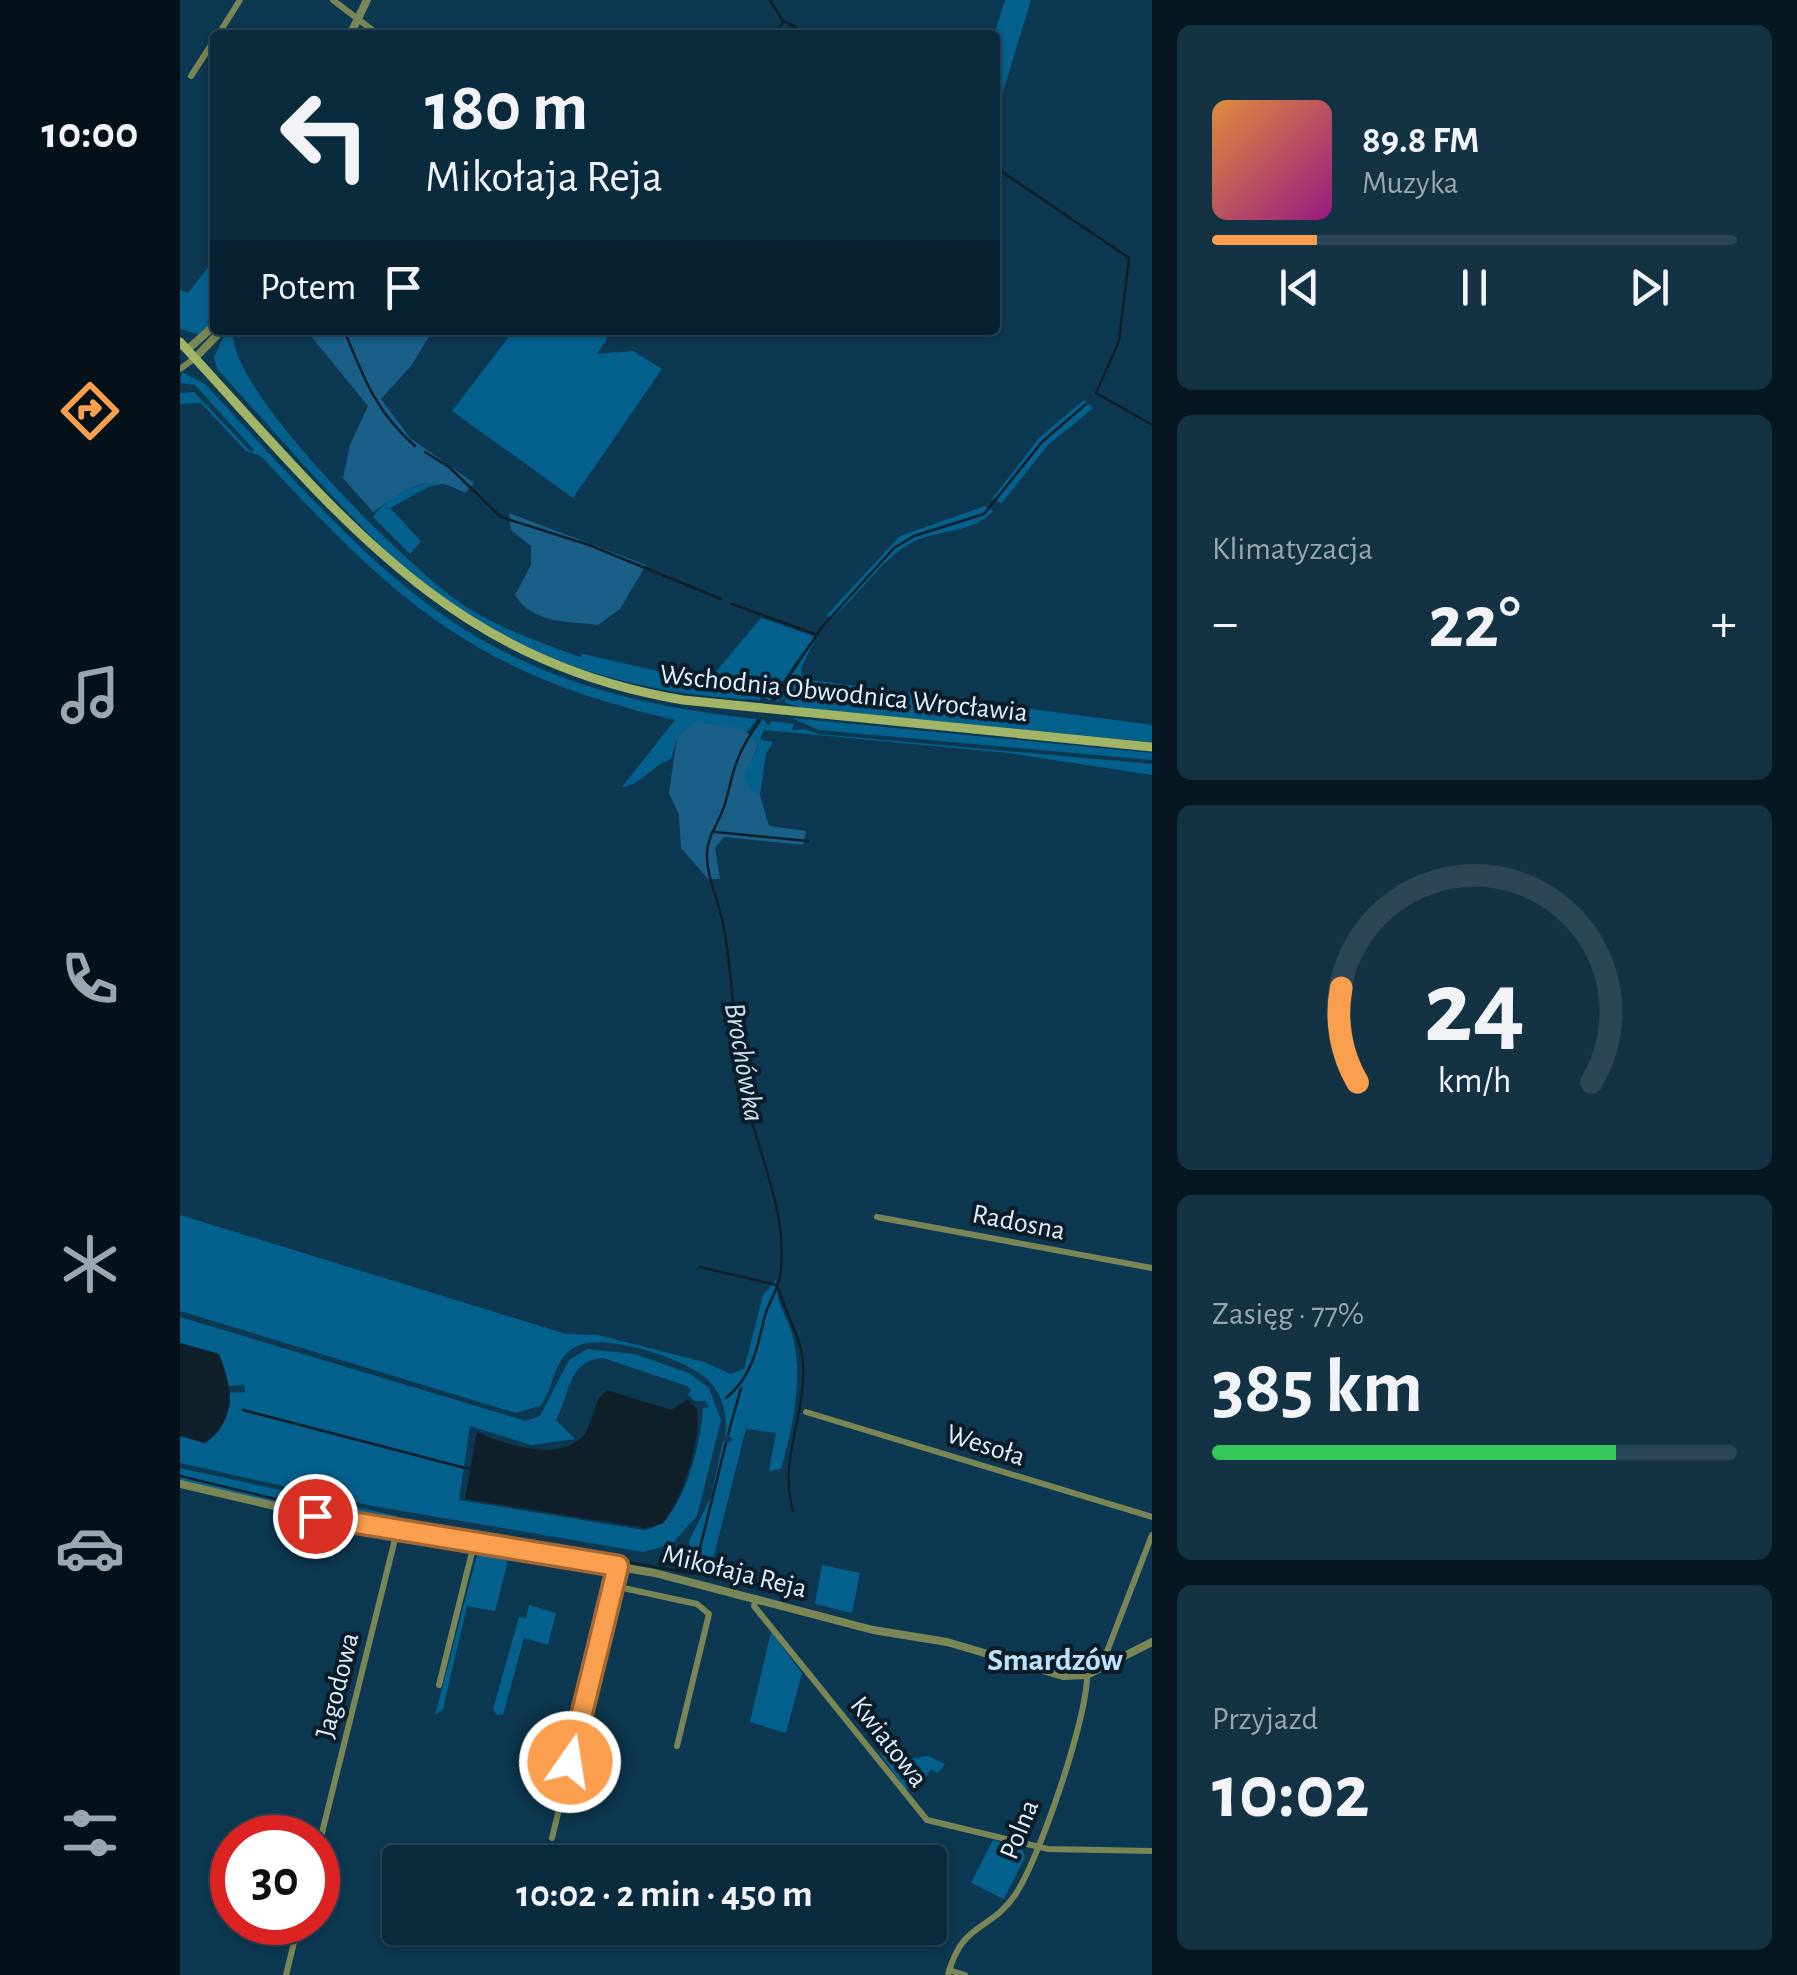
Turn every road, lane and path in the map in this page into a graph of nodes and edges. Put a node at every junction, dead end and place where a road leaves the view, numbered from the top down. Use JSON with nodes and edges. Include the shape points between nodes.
{"nodes":[{"id":1,"x":240,"y":0,"type":"edge"},
{"id":2,"x":333,"y":0,"type":"edge"},
{"id":3,"x":367,"y":0,"type":"edge"},
{"id":4,"x":356,"y":20,"type":"junction"},
{"id":5,"x":221,"y":30,"type":"edge"},
{"id":6,"x":352,"y":30,"type":"edge"},
{"id":7,"x":371,"y":30,"type":"edge"},
{"id":8,"x":210,"y":46,"type":"edge"},
{"id":9,"x":191,"y":76,"type":"dead end"},
{"id":10,"x":210,"y":330,"type":"edge"},
{"id":11,"x":214,"y":335,"type":"edge"},
{"id":12,"x":185,"y":352,"type":"edge"},
{"id":13,"x":180,"y":370,"type":"edge"},
{"id":14,"x":1152,"y":747,"type":"edge"},
{"id":15,"x":877,"y":1217,"type":"dead end"},
{"id":16,"x":1152,"y":1268,"type":"edge"},
{"id":17,"x":806,"y":1412,"type":"dead end"},
{"id":18,"x":180,"y":1484,"type":"edge"},
{"id":19,"x":1152,"y":1517,"type":"edge"},
{"id":20,"x":398,"y":1532,"type":"junction"},
{"id":21,"x":1152,"y":1535,"type":"edge"},
{"id":22,"x":474,"y":1544,"type":"junction"},
{"id":23,"x":618,"y":1566,"type":"junction"},
{"id":24,"x":614,"y":1586,"type":"junction"},
{"id":25,"x":756,"y":1598,"type":"junction"},
{"id":26,"x":1152,"y":1642,"type":"edge"},
{"id":27,"x":1108,"y":1665,"type":"junction"},
{"id":28,"x":1086,"y":1675,"type":"junction"},
{"id":29,"x":439,"y":1685,"type":"dead end"},
{"id":30,"x":676,"y":1746,"type":"dead end"},
{"id":31,"x":327,"y":1815,"type":"edge"},
{"id":32,"x":552,"y":1838,"type":"dead end"},
{"id":33,"x":1036,"y":1847,"type":"junction"},
{"id":34,"x":1152,"y":1852,"type":"edge"},
{"id":35,"x":293,"y":1945,"type":"edge"},
{"id":36,"x":948,"y":1973,"type":"edge"},
{"id":37,"x":286,"y":1975,"type":"edge"},
{"id":38,"x":965,"y":1975,"type":"edge"}],
"edges":[{"from":1,"to":5,"type":"street"},
{"from":2,"to":4,"type":"street"},
{"from":3,"to":4,"type":"street"},
{"from":4,"to":6,"type":"street"},
{"from":4,"to":7,"type":"street"},
{"from":8,"to":9,"type":"street"},
{"from":10,"to":12,"type":"street"},
{"from":11,"to":12,"type":"street"},
{"from":12,"to":13,"type":"street"},
{"from":12,"to":14,"type":"main road","name":"Wschodnia Obwodnica Wrocławia","via":[[376,551],[469,623],[523,652],[652,695]]},
{"from":15,"to":16,"type":"street","name":"Radosna"},
{"from":17,"to":19,"type":"street","name":"Wesoła"},
{"from":18,"to":20,"type":"street","name":"Mikołaja Reja"},
{"from":20,"to":22,"type":"street","name":"Mikołaja Reja"},
{"from":20,"to":31,"type":"street","name":"Jagodowa"},
{"from":21,"to":27,"type":"street","via":[[1106,1654]]},
{"from":22,"to":23,"type":"street","name":"Mikołaja Reja"},
{"from":22,"to":29,"type":"street"},
{"from":23,"to":24,"type":"street"},
{"from":23,"to":25,"type":"street","name":"Mikołaja Reja"},
{"from":24,"to":30,"type":"street","via":[[698,1604],[709,1614]]},
{"from":24,"to":32,"type":"street"},
{"from":25,"to":28,"type":"street","name":"Mikołaja Reja","via":[[1063,1676]]},
{"from":25,"to":33,"type":"street","name":"Kwiatowa","via":[[754,1606],[918,1812],[934,1823]]},
{"from":26,"to":27,"type":"street"},
{"from":27,"to":28,"type":"street"},
{"from":28,"to":33,"type":"street","name":"Polna","via":[[1072,1744]]},
{"from":33,"to":34,"type":"street","name":"Kwiatowa"},
{"from":33,"to":36,"type":"street","name":"Polna","via":[[1016,1894],[967,1932]]},
{"from":35,"to":37,"type":"street"},
{"from":36,"to":38,"type":"street"}]}
